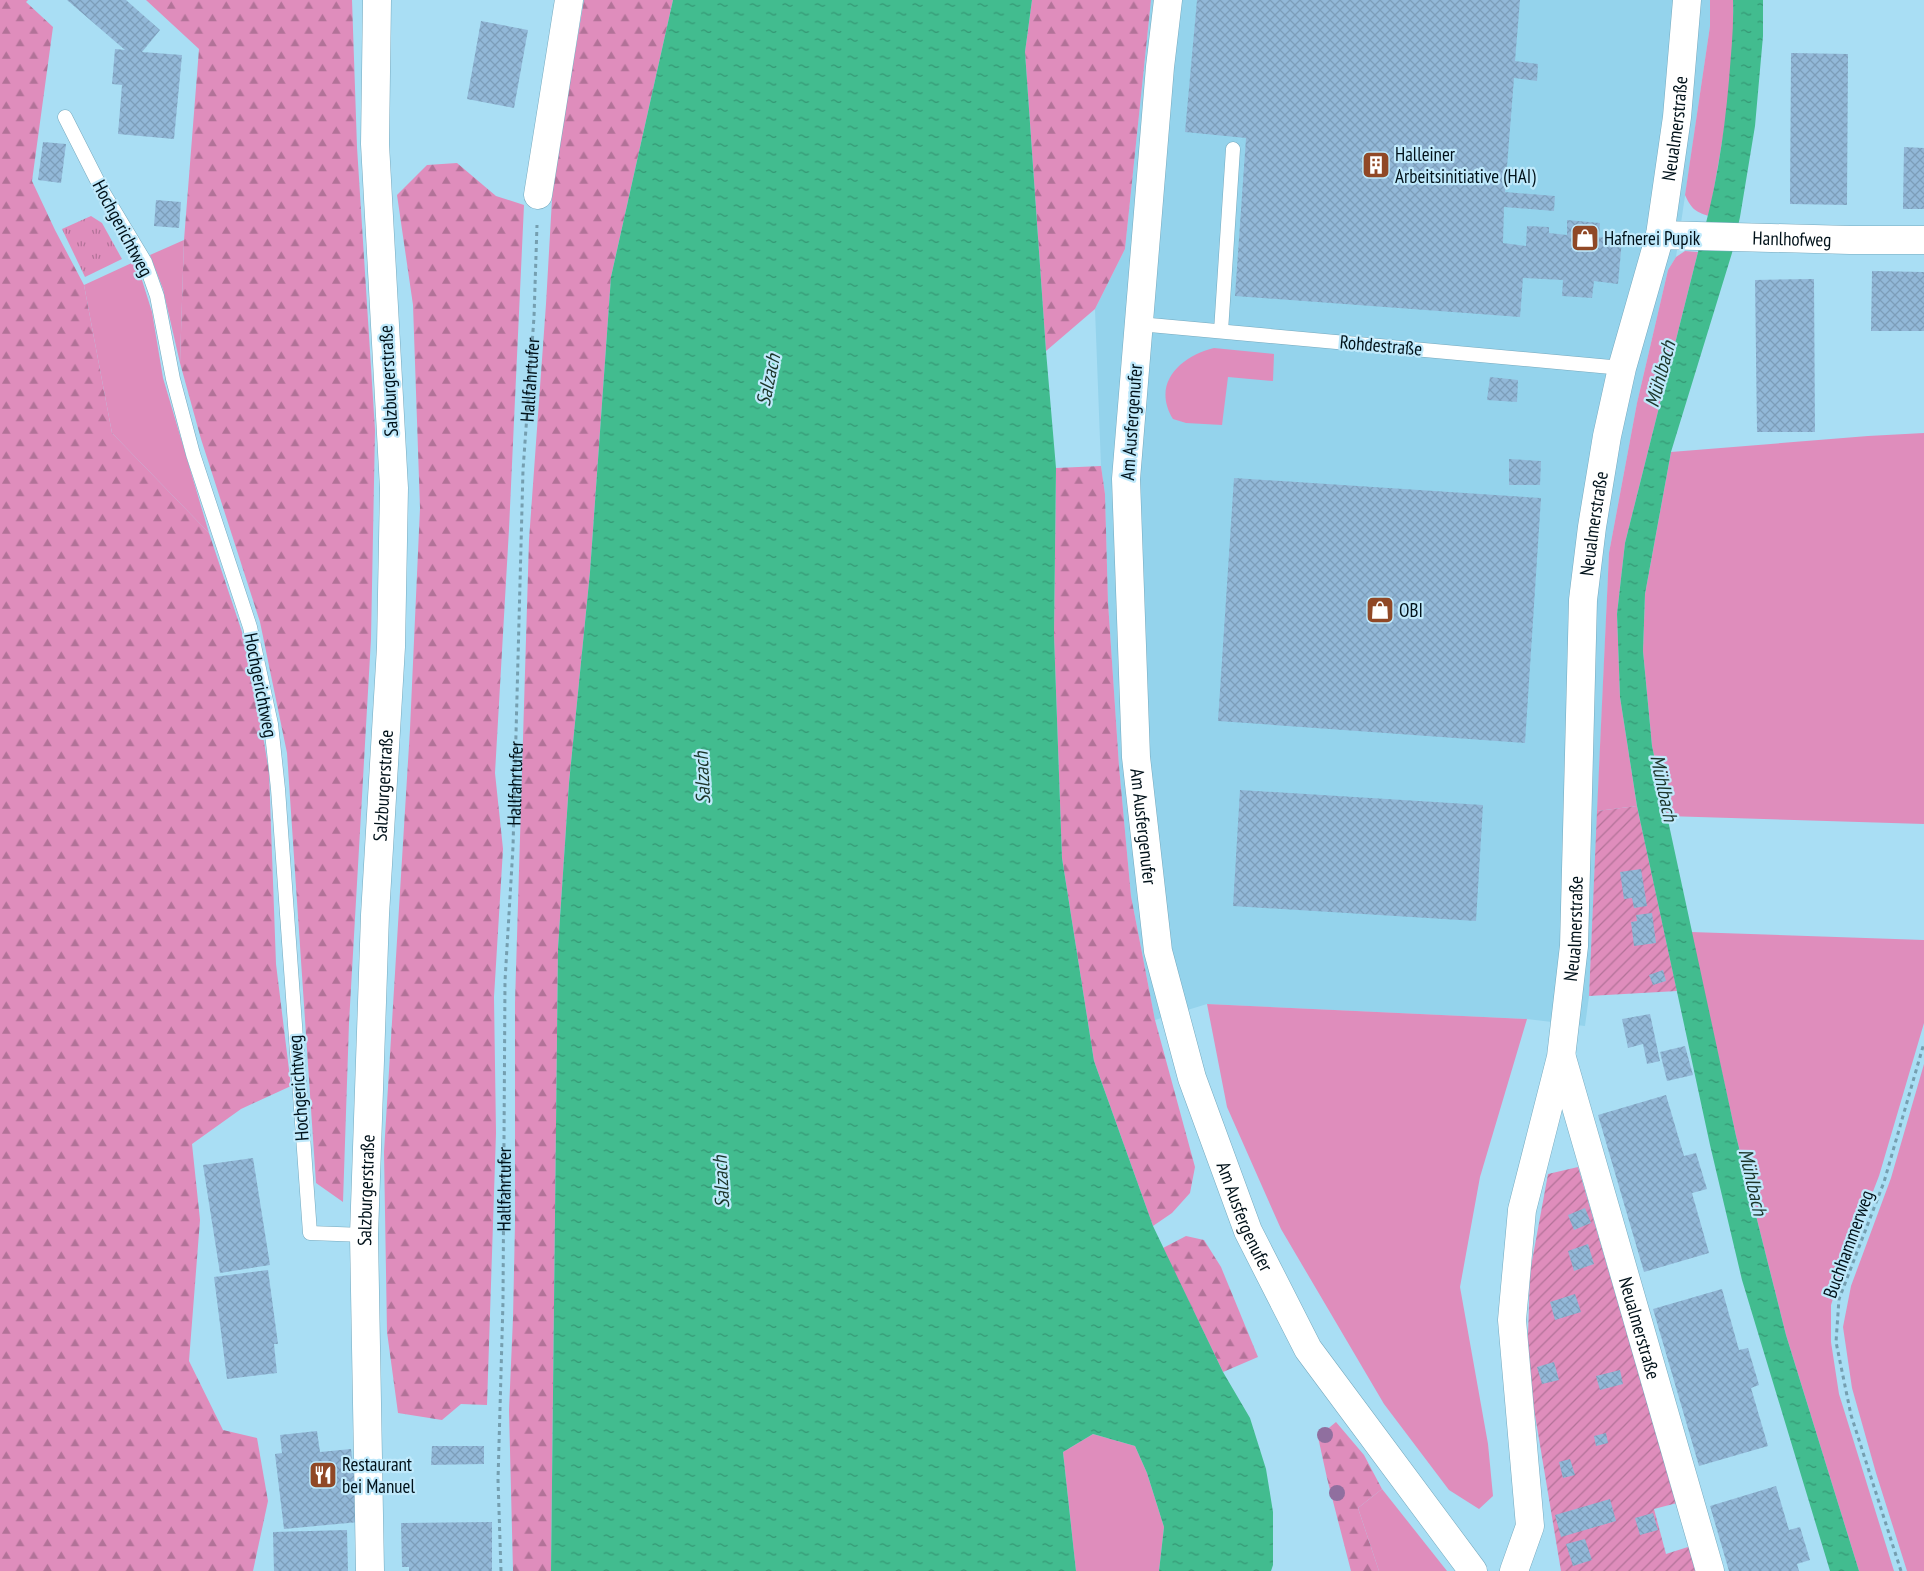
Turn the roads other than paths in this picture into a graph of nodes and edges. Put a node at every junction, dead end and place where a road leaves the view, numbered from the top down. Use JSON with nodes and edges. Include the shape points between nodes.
{"nodes":[{"id":1,"x":377,"y":0,"type":"edge"},
{"id":2,"x":569,"y":0,"type":"edge"},
{"id":3,"x":1168,"y":0,"type":"edge"},
{"id":4,"x":1687,"y":0,"type":"edge"},
{"id":5,"x":65,"y":117,"type":"dead end"},
{"id":6,"x":1233,"y":149,"type":"dead end"},
{"id":7,"x":538,"y":196,"type":"road end"},
{"id":8,"x":1660,"y":235,"type":"junction"},
{"id":9,"x":1924,"y":240,"type":"edge"},
{"id":10,"x":1139,"y":324,"type":"junction"},
{"id":11,"x":1221,"y":331,"type":"junction"},
{"id":12,"x":1622,"y":368,"type":"junction"},
{"id":13,"x":1561,"y":1056,"type":"junction"},
{"id":14,"x":364,"y":1235,"type":"junction"},
{"id":15,"x":370,"y":1571,"type":"edge"},
{"id":16,"x":1473,"y":1571,"type":"edge"},
{"id":17,"x":1514,"y":1571,"type":"edge"},
{"id":18,"x":1710,"y":1571,"type":"edge"}],
"edges":[{"from":1,"to":14,"type":"street","name":"Salzburgerstraße","via":[[375,144],[394,488],[391,647],[375,915]]},
{"from":2,"to":7,"type":"street"},
{"from":3,"to":10,"type":"street","name":"Am Ausfergenufer"},
{"from":4,"to":8,"type":"street","name":"Neualmerstraße","via":[[1677,117]]},
{"from":5,"to":14,"type":"lane","name":"Hochgerichtweg","via":[[103,192],[144,262],[157,296],[173,379],[191,444],[252,636],[270,724],[278,789],[310,1233]]},
{"from":6,"to":11,"type":"lane"},
{"from":8,"to":9,"type":"street","name":"Hanlhofweg"},
{"from":8,"to":12,"type":"street","name":"Neualmerstraße"},
{"from":10,"to":11,"type":"lane","name":"Rohdestraße"},
{"from":10,"to":16,"type":"street","name":"Am Ausfergenufer","via":[[1126,479],[1136,758],[1158,951],[1192,1078],[1248,1231],[1308,1349]]},
{"from":11,"to":12,"type":"lane","name":"Rohdestraße"},
{"from":12,"to":13,"type":"street","name":"Neualmerstraße","via":[[1595,508],[1584,600],[1574,946]]},
{"from":13,"to":17,"type":"street","name":"Neualmerstraße","via":[[1522,1210],[1512,1320],[1530,1526]]},
{"from":13,"to":18,"type":"street","name":"Neualmerstraße"},
{"from":14,"to":15,"type":"street","name":"Salzburgerstraße"}]}
